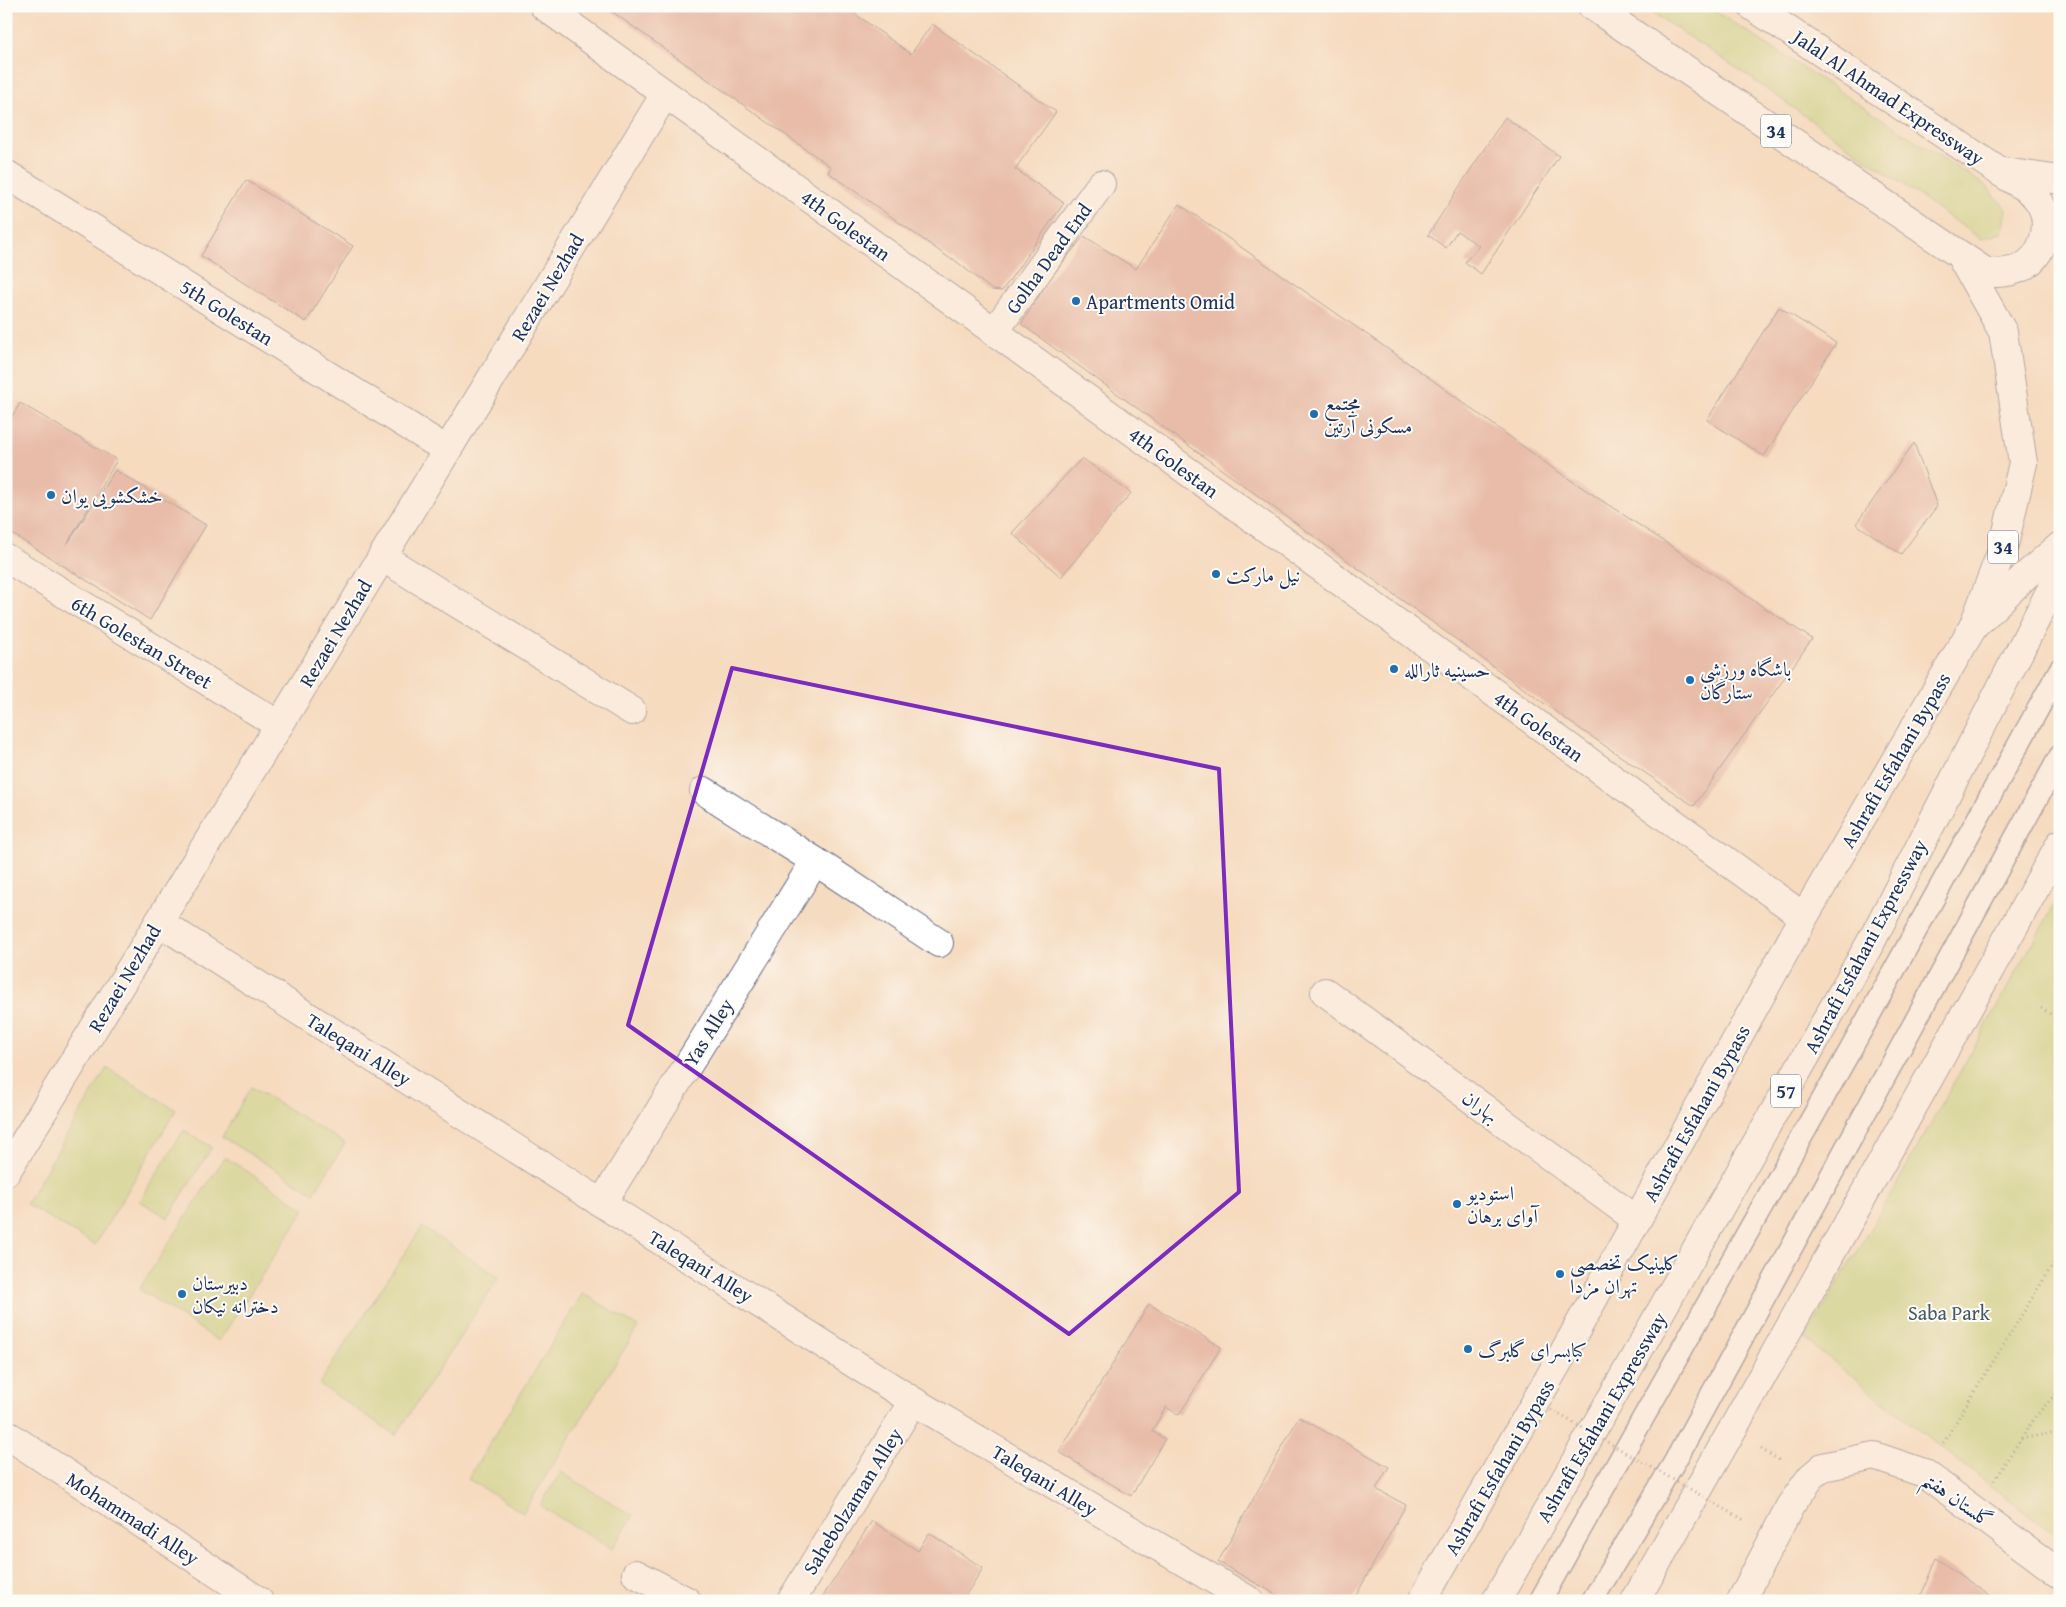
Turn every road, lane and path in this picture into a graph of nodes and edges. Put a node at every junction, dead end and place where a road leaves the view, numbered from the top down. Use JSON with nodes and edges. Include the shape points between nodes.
{"nodes":[{"id":1,"x":544,"y":6,"type":"edge"},
{"id":2,"x":1592,"y":6,"type":"edge"},
{"id":3,"x":1752,"y":6,"type":"edge"},
{"id":4,"x":665,"y":94,"type":"junction"},
{"id":5,"x":2000,"y":172,"type":"junction"},
{"id":6,"x":6,"y":174,"type":"edge"},
{"id":7,"x":2060,"y":180,"type":"edge"},
{"id":8,"x":1101,"y":184,"type":"dead end"},
{"id":9,"x":1960,"y":256,"type":"junction"},
{"id":10,"x":994,"y":332,"type":"junction"},
{"id":11,"x":447,"y":450,"type":"junction"},
{"id":12,"x":2060,"y":546,"type":"edge"},
{"id":13,"x":382,"y":557,"type":"junction"},
{"id":14,"x":6,"y":558,"type":"edge"},
{"id":15,"x":2060,"y":572,"type":"edge"},
{"id":16,"x":1973,"y":627,"type":"junction"},
{"id":17,"x":2060,"y":669,"type":"edge"},
{"id":18,"x":632,"y":711,"type":"dead end"},
{"id":19,"x":279,"y":725,"type":"junction"},
{"id":20,"x":2060,"y":756,"type":"edge"},
{"id":21,"x":704,"y":791,"type":"dead end"},
{"id":22,"x":2060,"y":844,"type":"edge"},
{"id":23,"x":815,"y":861,"type":"junction"},
{"id":24,"x":1804,"y":917,"type":"junction"},
{"id":25,"x":159,"y":922,"type":"junction"},
{"id":26,"x":939,"y":943,"type":"dead end"},
{"id":27,"x":1325,"y":992,"type":"dead end"},
{"id":28,"x":2041,"y":1008,"type":"dead end"},
{"id":29,"x":2060,"y":1020,"type":"edge"},
{"id":30,"x":6,"y":1172,"type":"edge"},
{"id":31,"x":602,"y":1203,"type":"junction"},
{"id":32,"x":1637,"y":1220,"type":"junction"},
{"id":33,"x":2060,"y":1253,"type":"edge"},
{"id":34,"x":2060,"y":1389,"type":"edge"},
{"id":35,"x":913,"y":1401,"type":"junction"},
{"id":36,"x":1551,"y":1410,"type":"dead end"},
{"id":37,"x":2060,"y":1431,"type":"edge"},
{"id":38,"x":6,"y":1434,"type":"edge"},
{"id":39,"x":2020,"y":1440,"type":"junction"},
{"id":40,"x":1924,"y":1473,"type":"junction"},
{"id":41,"x":1975,"y":1510,"type":"junction"},
{"id":42,"x":1746,"y":1521,"type":"dead end"},
{"id":43,"x":636,"y":1574,"type":"dead end"},
{"id":44,"x":2060,"y":1574,"type":"edge"},
{"id":45,"x":259,"y":1601,"type":"edge"},
{"id":46,"x":687,"y":1601,"type":"edge"},
{"id":47,"x":790,"y":1601,"type":"edge"},
{"id":48,"x":1250,"y":1601,"type":"edge"},
{"id":49,"x":1422,"y":1601,"type":"edge"},
{"id":50,"x":1496,"y":1601,"type":"edge"},
{"id":51,"x":1540,"y":1601,"type":"edge"},
{"id":52,"x":1592,"y":1601,"type":"edge"},
{"id":53,"x":1634,"y":1601,"type":"edge"},
{"id":54,"x":1741,"y":1601,"type":"edge"}],
"edges":[{"from":1,"to":4,"type":"main road","name":"4th Golestan"},
{"from":2,"to":9,"type":"main road","number":"34"},
{"from":3,"to":5,"type":"main road","name":"Jalal Al Ahmad Expressway"},
{"from":4,"to":10,"type":"main road","name":"4th Golestan"},
{"from":4,"to":11,"type":"main road","name":"Rezaei Nezhad"},
{"from":5,"to":7,"type":"main road"},
{"from":5,"to":9,"type":"main road","name":"Jalal Al Ahmad Expressway","via":[[2038,199],[2046,230],[2042,246],[2020,269],[2004,273],[1987,273]]},
{"from":6,"to":11,"type":"main road","name":"5th Golestan"},
{"from":8,"to":10,"type":"main road","name":"Golha Dead End"},
{"from":9,"to":16,"type":"main road","number":"34","via":[[2003,332],[2023,463],[2004,545]]},
{"from":10,"to":24,"type":"main road","name":"4th Golestan"},
{"from":11,"to":13,"type":"main road","name":"Rezaei Nezhad"},
{"from":12,"to":16,"type":"main road"},
{"from":13,"to":18,"type":"main road"},
{"from":13,"to":19,"type":"main road","name":"Rezaei Nezhad"},
{"from":14,"to":19,"type":"main road","name":"6th Golestan Street"},
{"from":15,"to":50,"type":"main road","name":"Ashrafi Esfahani Expressway","number":"57","via":[[1872,940]]},
{"from":16,"to":24,"type":"main road","name":"Ashrafi Esfahani Bypass"},
{"from":17,"to":51,"type":"lane","via":[[1847,1056]]},
{"from":19,"to":25,"type":"main road","name":"Rezaei Nezhad"},
{"from":20,"to":52,"type":"lane","via":[[1675,1461]]},
{"from":21,"to":23,"type":"main road"},
{"from":22,"to":53,"type":"main road"},
{"from":23,"to":26,"type":"main road"},
{"from":23,"to":31,"type":"main road","name":"Yas Alley"},
{"from":24,"to":32,"type":"main road","name":"Ashrafi Esfahani Bypass"},
{"from":25,"to":30,"type":"main road","name":"Rezaei Nezhad"},
{"from":25,"to":31,"type":"main road","name":"Taleqani Alley"},
{"from":27,"to":32,"type":"main road","name":"بهاران"},
{"from":28,"to":29,"type":"path"},
{"from":31,"to":35,"type":"main road","name":"Taleqani Alley"},
{"from":32,"to":49,"type":"main road","name":"Ashrafi Esfahani Bypass"},
{"from":33,"to":40,"type":"path"},
{"from":34,"to":39,"type":"path"},
{"from":35,"to":47,"type":"main road","name":"Sahebolzaman Alley"},
{"from":35,"to":48,"type":"main road","name":"Taleqani Alley"},
{"from":36,"to":42,"type":"path","bridge":true},
{"from":37,"to":39,"type":"path"},
{"from":38,"to":45,"type":"main road","name":"Mohammadi Alley"},
{"from":39,"to":41,"type":"path"},
{"from":40,"to":41,"type":"main road","name":"گلستان هفتم"},
{"from":40,"to":54,"type":"main road","name":"گلستان هفتم","via":[[1874,1456],[1823,1467],[1811,1477],[1790,1506]]},
{"from":41,"to":44,"type":"main road","name":"گلستان هفتم"},
{"from":43,"to":46,"type":"main road"}]}
